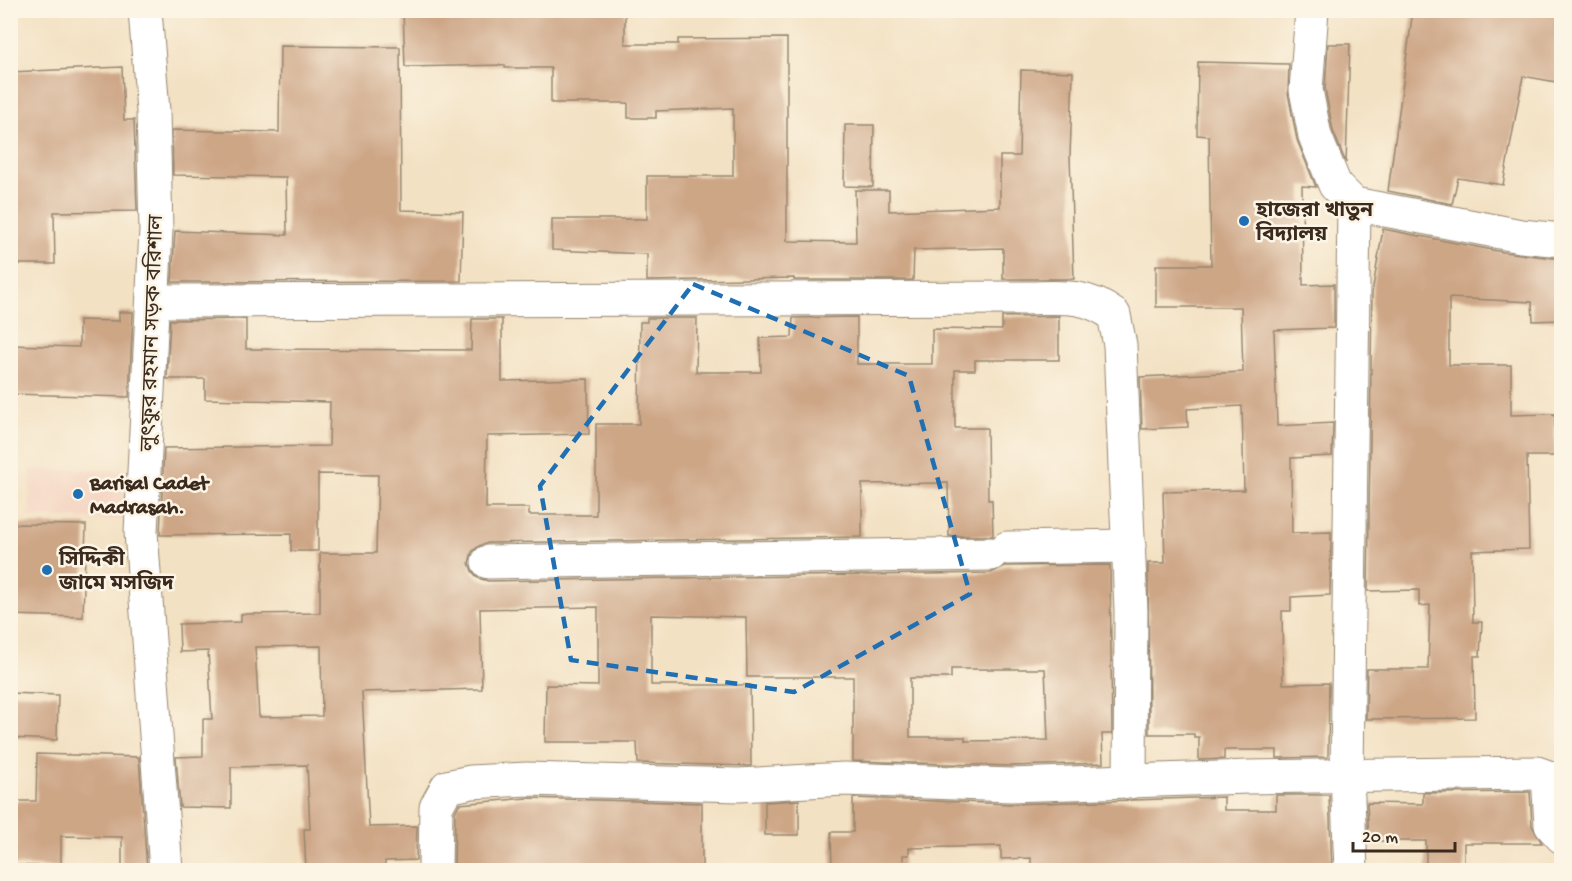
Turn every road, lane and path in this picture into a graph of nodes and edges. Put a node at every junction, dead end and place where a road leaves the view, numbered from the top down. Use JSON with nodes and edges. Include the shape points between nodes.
{"nodes":[{"id":1,"x":145,"y":10,"type":"edge"},
{"id":2,"x":1312,"y":10,"type":"edge"},
{"id":3,"x":1354,"y":204,"type":"junction"},
{"id":4,"x":1562,"y":240,"type":"edge"},
{"id":5,"x":155,"y":302,"type":"junction"},
{"id":6,"x":1129,"y":546,"type":"junction"},
{"id":7,"x":488,"y":562,"type":"dead end"},
{"id":8,"x":1347,"y":775,"type":"junction"},
{"id":9,"x":1130,"y":782,"type":"junction"},
{"id":10,"x":1562,"y":837,"type":"edge"},
{"id":11,"x":166,"y":870,"type":"edge"},
{"id":12,"x":435,"y":870,"type":"edge"},
{"id":13,"x":1352,"y":870,"type":"edge"}],
"edges":[{"from":1,"to":5,"type":"street","name":"লুৎফুর রহমান সড়ক বরিশাল","via":[[153,111]]},
{"from":2,"to":3,"type":"street","via":[[1306,90],[1315,136],[1335,185]]},
{"from":3,"to":4,"type":"street","via":[[1521,236]]},
{"from":3,"to":8,"type":"street"},
{"from":5,"to":6,"type":"street","via":[[1022,297],[1096,302],[1114,315],[1120,345]]},
{"from":5,"to":11,"type":"street","name":"লুৎফুর রহমান সড়ক বরিশাল","via":[[141,532]]},
{"from":6,"to":7,"type":"street"},
{"from":6,"to":9,"type":"street"},
{"from":8,"to":9,"type":"street"},
{"from":8,"to":10,"type":"street","via":[[1537,773],[1548,777],[1551,825]]},
{"from":8,"to":13,"type":"street"},
{"from":9,"to":12,"type":"street","via":[[471,782],[447,787],[436,807]]}]}
